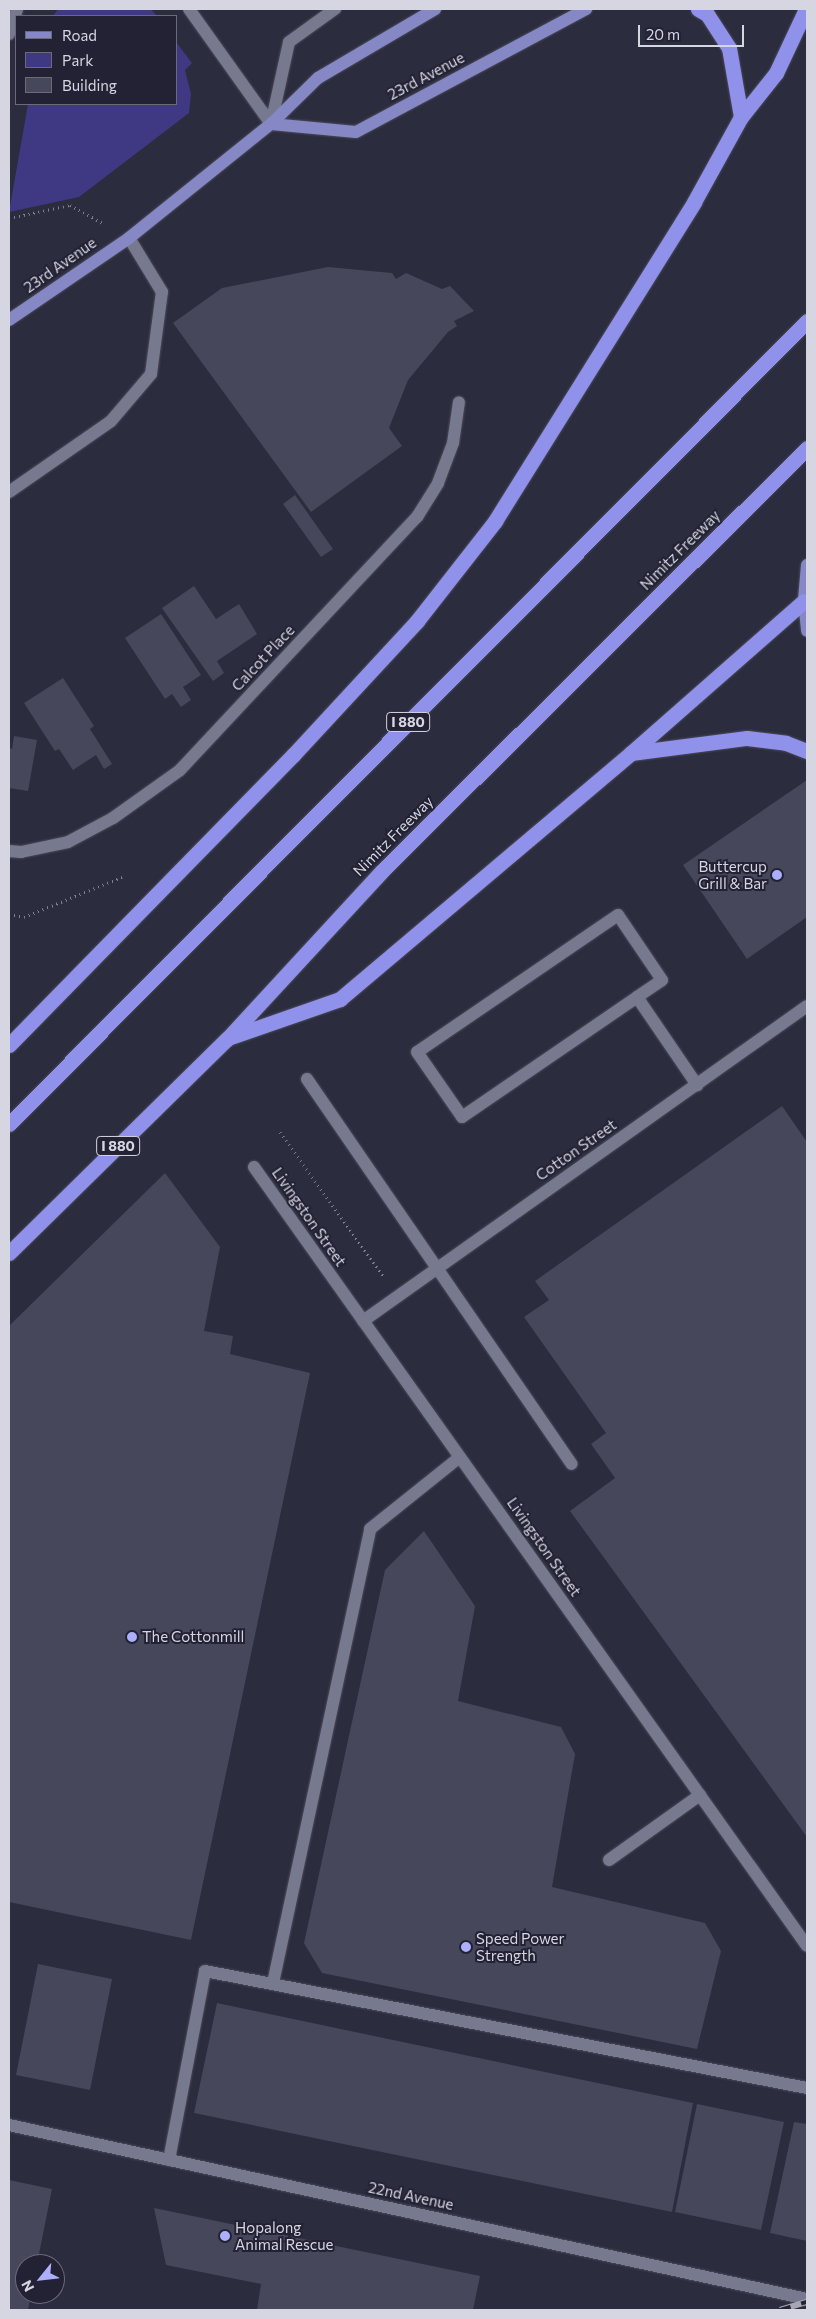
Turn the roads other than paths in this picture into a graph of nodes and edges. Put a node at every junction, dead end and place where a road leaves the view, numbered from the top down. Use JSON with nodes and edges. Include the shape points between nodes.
{"nodes":[{"id":1,"x":189,"y":9,"type":"edge"},
{"id":2,"x":335,"y":9,"type":"edge"},
{"id":3,"x":435,"y":9,"type":"edge"},
{"id":4,"x":586,"y":9,"type":"edge"},
{"id":5,"x":698,"y":9,"type":"edge"},
{"id":6,"x":806,"y":9,"type":"edge"},
{"id":7,"x":15,"y":15,"type":"edge"},
{"id":8,"x":9,"y":34,"type":"edge"},
{"id":9,"x":741,"y":117,"type":"junction"},
{"id":10,"x":271,"y":124,"type":"junction"},
{"id":11,"x":129,"y":238,"type":"junction"},
{"id":12,"x":9,"y":320,"type":"edge"},
{"id":13,"x":807,"y":321,"type":"edge"},
{"id":14,"x":459,"y":402,"type":"dead end"},
{"id":15,"x":807,"y":448,"type":"edge"},
{"id":16,"x":9,"y":492,"type":"edge"},
{"id":17,"x":807,"y":565,"type":"edge"},
{"id":18,"x":806,"y":599,"type":"edge"},
{"id":19,"x":807,"y":632,"type":"edge"},
{"id":20,"x":807,"y":751,"type":"edge"},
{"id":21,"x":631,"y":753,"type":"junction"},
{"id":22,"x":9,"y":851,"type":"edge"},
{"id":23,"x":637,"y":997,"type":"junction"},
{"id":24,"x":807,"y":1006,"type":"edge"},
{"id":25,"x":227,"y":1039,"type":"junction"},
{"id":26,"x":9,"y":1045,"type":"edge"},
{"id":27,"x":306,"y":1079,"type":"dead end"},
{"id":28,"x":697,"y":1085,"type":"junction"},
{"id":29,"x":9,"y":1124,"type":"edge"},
{"id":30,"x":254,"y":1167,"type":"dead end"},
{"id":31,"x":9,"y":1253,"type":"edge"},
{"id":32,"x":437,"y":1268,"type":"junction"},
{"id":33,"x":363,"y":1321,"type":"junction"},
{"id":34,"x":460,"y":1458,"type":"junction"},
{"id":35,"x":572,"y":1464,"type":"dead end"},
{"id":36,"x":700,"y":1795,"type":"junction"},
{"id":37,"x":609,"y":1860,"type":"dead end"},
{"id":38,"x":807,"y":1946,"type":"edge"},
{"id":39,"x":273,"y":1983,"type":"junction"},
{"id":40,"x":807,"y":2088,"type":"edge"},
{"id":41,"x":9,"y":2125,"type":"edge"},
{"id":42,"x":169,"y":2160,"type":"junction"},
{"id":43,"x":807,"y":2299,"type":"edge"}],
"edges":[{"from":1,"to":10,"type":"street"},
{"from":2,"to":10,"type":"street","via":[[289,42]]},
{"from":3,"to":10,"type":"main road","name":"23rd Avenue","via":[[318,78]]},
{"from":4,"to":10,"type":"main road","name":"23rd Avenue","via":[[356,132]]},
{"from":5,"to":9,"type":"highway","via":[[707,14],[729,48]]},
{"from":6,"to":9,"type":"highway","via":[[776,73]]},
{"from":7,"to":8,"type":"street"},
{"from":9,"to":26,"type":"highway","via":[[694,202],[495,521],[417,621],[294,754]]},
{"from":10,"to":11,"type":"main road","name":"23rd Avenue"},
{"from":11,"to":12,"type":"main road","name":"23rd Avenue"},
{"from":11,"to":16,"type":"street","via":[[162,292],[151,374],[111,420]]},
{"from":13,"to":29,"type":"highway","number":"I 880"},
{"from":14,"to":22,"type":"street","name":"Calcot Place","via":[[453,443],[438,483],[417,517],[180,770],[113,818],[68,842],[21,852]]},
{"from":15,"to":25,"type":"highway","name":"Nimitz Freeway","number":"I 880","via":[[381,872]]},
{"from":17,"to":18,"type":"main road"},
{"from":18,"to":19,"type":"main road"},
{"from":18,"to":21,"type":"highway"},
{"from":20,"to":21,"type":"highway","via":[[786,743],[747,738]]},
{"from":21,"to":25,"type":"highway","via":[[340,999]]},
{"from":23,"to":23,"type":"street","via":[[462,1117],[418,1052],[618,915],[662,980]]},
{"from":23,"to":28,"type":"street"},
{"from":24,"to":28,"type":"street","name":"Cotton Street"},
{"from":25,"to":31,"type":"highway","name":"Nimitz Freeway","number":"I 880"},
{"from":27,"to":32,"type":"street"},
{"from":28,"to":32,"type":"street","name":"Cotton Street"},
{"from":30,"to":33,"type":"street","name":"Livingston Street"},
{"from":32,"to":33,"type":"street","name":"Cotton Street"},
{"from":32,"to":35,"type":"street"},
{"from":33,"to":34,"type":"street","name":"Livingston Street"},
{"from":34,"to":36,"type":"street","name":"Livingston Street"},
{"from":34,"to":39,"type":"street","via":[[370,1529]]},
{"from":36,"to":37,"type":"street"},
{"from":36,"to":38,"type":"street","name":"Livingston Street"},
{"from":39,"to":40,"type":"street"},
{"from":39,"to":42,"type":"street","via":[[205,1970]]},
{"from":41,"to":42,"type":"street","name":"22nd Avenue"},
{"from":42,"to":43,"type":"street","name":"22nd Avenue"}]}
